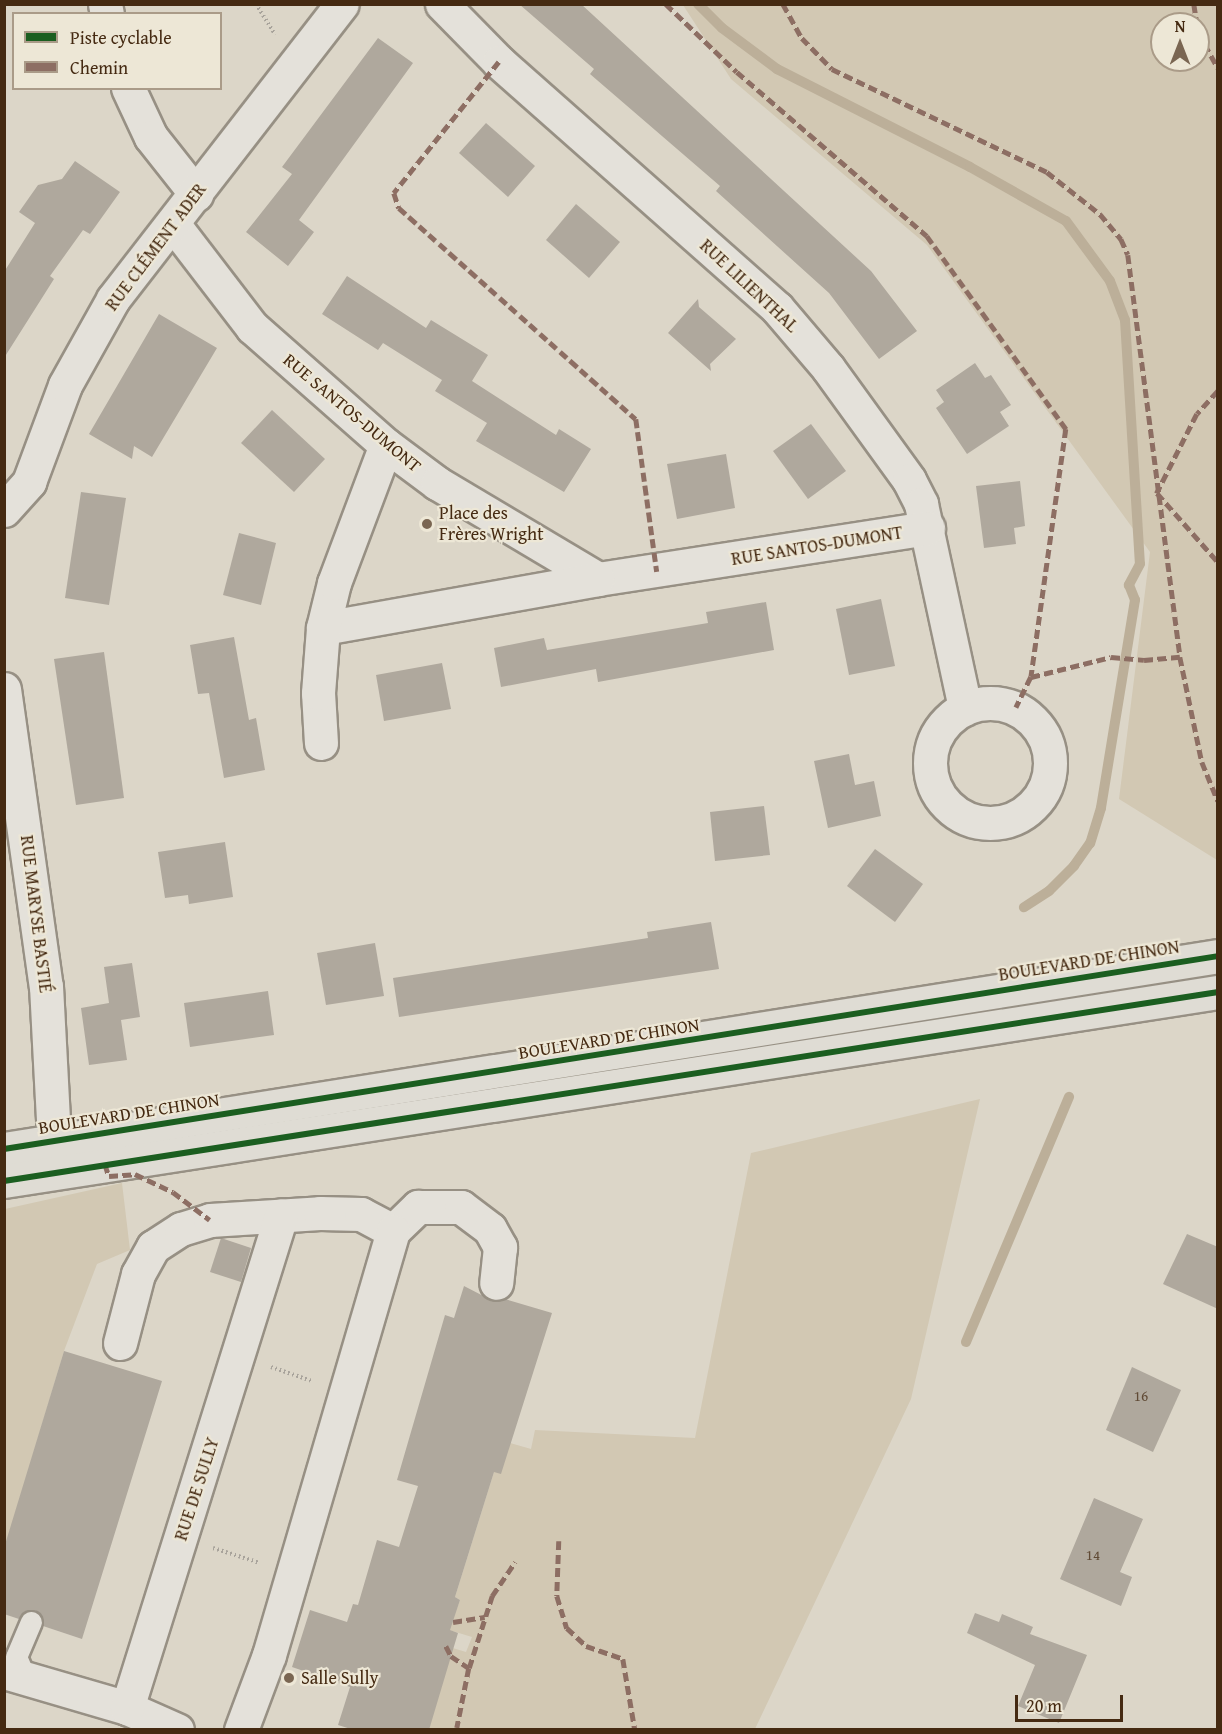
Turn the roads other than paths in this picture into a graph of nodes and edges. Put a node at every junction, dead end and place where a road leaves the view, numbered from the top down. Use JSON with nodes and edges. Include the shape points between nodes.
{"nodes":[{"id":1,"x":342,"y":4,"type":"edge"},
{"id":2,"x":442,"y":4,"type":"edge"},
{"id":3,"x":129,"y":90,"type":"edge"},
{"id":4,"x":196,"y":194,"type":"junction"},
{"id":5,"x":173,"y":224,"type":"junction"},
{"id":6,"x":386,"y":446,"type":"junction"},
{"id":7,"x":4,"y":510,"type":"edge"},
{"id":8,"x":928,"y":528,"type":"junction"},
{"id":9,"x":598,"y":579,"type":"junction"},
{"id":10,"x":322,"y":628,"type":"junction"},
{"id":11,"x":4,"y":689,"type":"edge"},
{"id":12,"x":965,"y":708,"type":"dead end"},
{"id":13,"x":321,"y":743,"type":"dead end"},
{"id":14,"x":9,"y":745,"type":"edge"},
{"id":15,"x":1218,"y":956,"type":"edge"},
{"id":16,"x":1218,"y":992,"type":"edge"},
{"id":17,"x":54,"y":1141,"type":"junction"},
{"id":18,"x":4,"y":1149,"type":"edge"},
{"id":19,"x":4,"y":1181,"type":"edge"},
{"id":20,"x":281,"y":1216,"type":"junction"},
{"id":21,"x":393,"y":1231,"type":"junction"},
{"id":22,"x":496,"y":1283,"type":"dead end"},
{"id":23,"x":120,"y":1343,"type":"dead end"},
{"id":24,"x":31,"y":1622,"type":"dead end"},
{"id":25,"x":15,"y":1676,"type":"edge"},
{"id":26,"x":127,"y":1708,"type":"junction"},
{"id":27,"x":177,"y":1730,"type":"edge"},
{"id":28,"x":242,"y":1730,"type":"edge"}],
"edges":[{"from":1,"to":4,"type":"street","name":"RUE CLÉMENT ADER"},
{"from":2,"to":8,"type":"street","name":"RUE LILIENTHAL","via":[[500,62],[777,308],[828,368],[909,480]]},
{"from":3,"to":4,"type":"street","via":[[151,137]]},
{"from":4,"to":5,"type":"street","name":"RUE CLÉMENT ADER"},
{"from":5,"to":6,"type":"street","name":"RUE SANTOS-DUMONT","via":[[252,327]]},
{"from":5,"to":7,"type":"street","name":"RUE CLÉMENT ADER","via":[[113,299],[87,342],[65,385],[29,482]]},
{"from":6,"to":9,"type":"street","name":"RUE SANTOS-DUMONT","via":[[438,483]]},
{"from":6,"to":10,"type":"street","via":[[334,583]]},
{"from":8,"to":9,"type":"street","name":"RUE SANTOS-DUMONT"},
{"from":8,"to":12,"type":"street","name":"RUE LILIENTHAL"},
{"from":9,"to":10,"type":"street","name":"RUE SANTOS-DUMONT"},
{"from":10,"to":13,"type":"street","via":[[318,693]]},
{"from":11,"to":14,"type":"street","name":"RUE MARYSE BASTIÉ"},
{"from":14,"to":17,"type":"street","name":"RUE MARYSE BASTIÉ","via":[[46,986]]},
{"from":15,"to":17,"type":"main road","name":"BOULEVARD DE CHINON"},
{"from":16,"to":19,"type":"main road"},
{"from":17,"to":18,"type":"main road","name":"BOULEVARD DE CHINON"},
{"from":20,"to":21,"type":"street","via":[[361,1214]]},
{"from":20,"to":23,"type":"street","via":[[210,1220],[181,1229],[153,1247],[138,1274]]},
{"from":20,"to":26,"type":"street","name":"RUE DE SULLY"},
{"from":21,"to":22,"type":"street","via":[[418,1207],[461,1207],[490,1229],[500,1247]]},
{"from":21,"to":28,"type":"street"},
{"from":24,"to":25,"type":"lane","via":[[16,1657]]},
{"from":25,"to":26,"type":"street"},
{"from":26,"to":27,"type":"street"}]}
